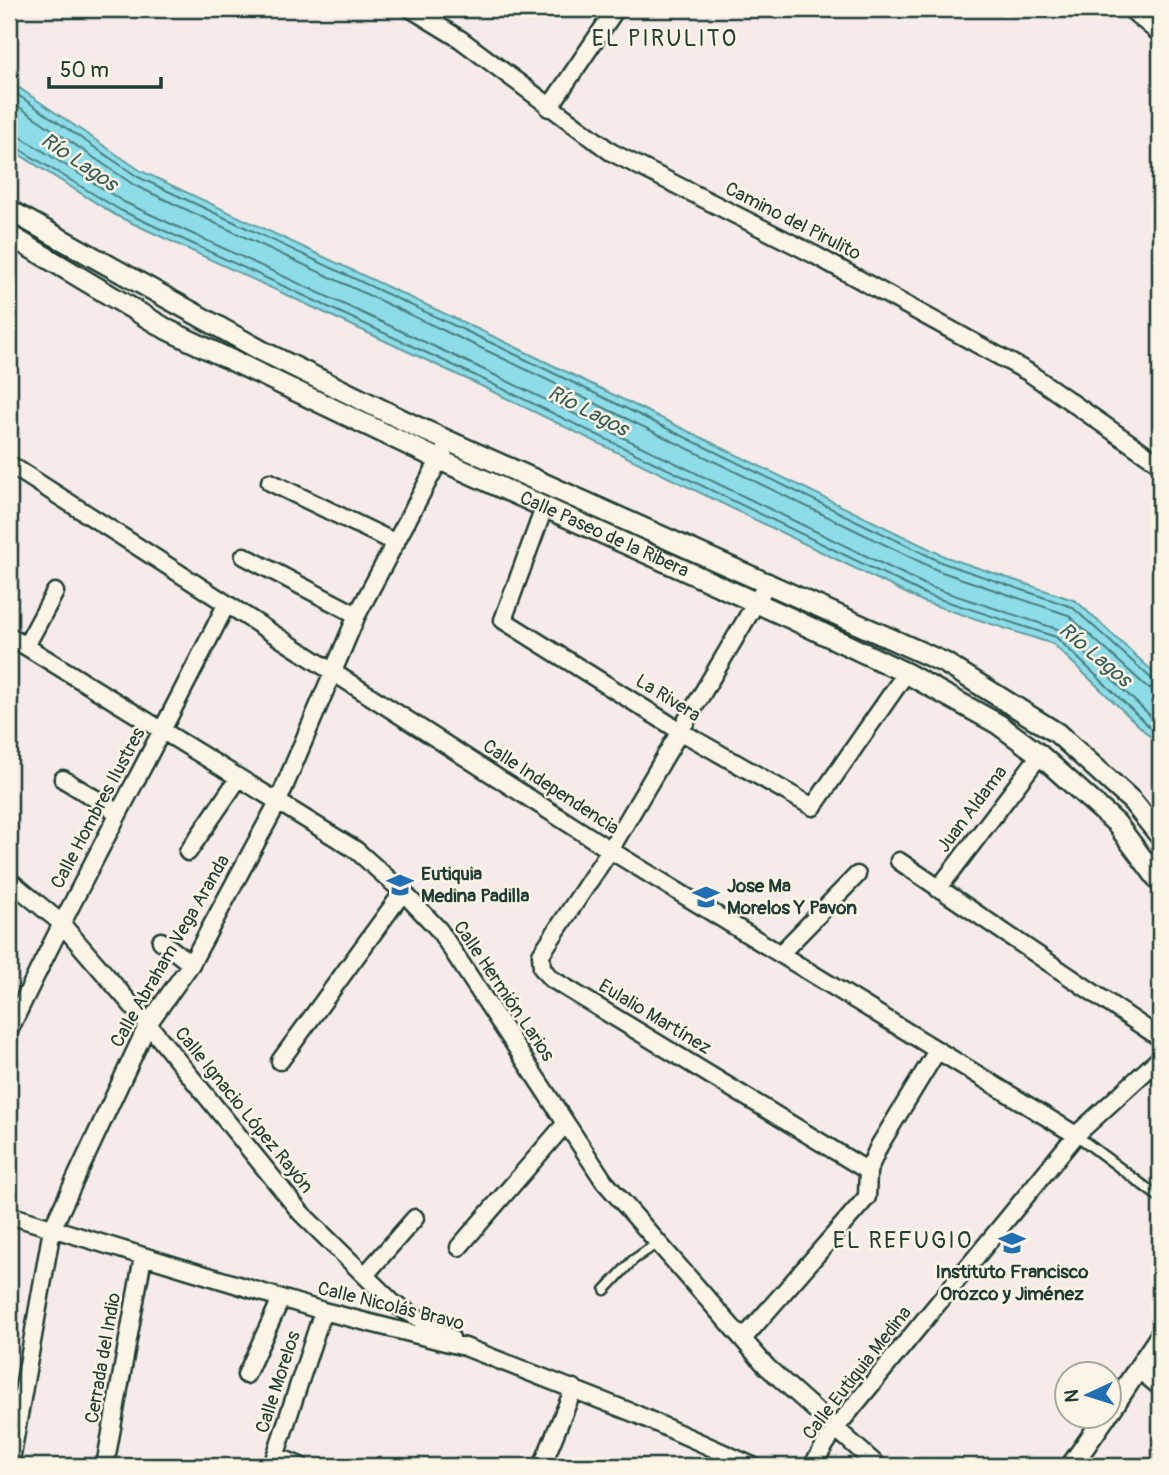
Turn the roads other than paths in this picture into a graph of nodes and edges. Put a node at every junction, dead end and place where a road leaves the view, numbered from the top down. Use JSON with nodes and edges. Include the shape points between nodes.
{"nodes":[{"id":1,"x":411,"y":9,"type":"edge"},
{"id":2,"x":616,"y":9,"type":"edge"},
{"id":3,"x":1130,"y":9,"type":"edge"},
{"id":4,"x":1160,"y":34,"type":"edge"},
{"id":5,"x":549,"y":108,"type":"junction"},
{"id":6,"x":9,"y":210,"type":"edge"},
{"id":7,"x":9,"y":235,"type":"edge"},
{"id":8,"x":448,"y":440,"type":"junction"},
{"id":9,"x":440,"y":460,"type":"junction"},
{"id":10,"x":9,"y":464,"type":"edge"},
{"id":11,"x":1160,"y":464,"type":"edge"},
{"id":12,"x":270,"y":482,"type":"dead end"},
{"id":13,"x":544,"y":508,"type":"junction"},
{"id":14,"x":396,"y":543,"type":"junction"},
{"id":15,"x":244,"y":556,"type":"dead end"},
{"id":16,"x":768,"y":582,"type":"junction"},
{"id":17,"x":55,"y":593,"type":"dead end"},
{"id":18,"x":757,"y":604,"type":"junction"},
{"id":19,"x":226,"y":605,"type":"junction"},
{"id":20,"x":357,"y":615,"type":"junction"},
{"id":21,"x":9,"y":636,"type":"edge"},
{"id":22,"x":26,"y":646,"type":"junction"},
{"id":23,"x":332,"y":671,"type":"junction"},
{"id":24,"x":906,"y":673,"type":"junction"},
{"id":25,"x":164,"y":730,"type":"junction"},
{"id":26,"x":680,"y":731,"type":"junction"},
{"id":27,"x":1040,"y":755,"type":"junction"},
{"id":28,"x":63,"y":779,"type":"dead end"},
{"id":29,"x":238,"y":779,"type":"junction"},
{"id":30,"x":277,"y":804,"type":"junction"},
{"id":31,"x":117,"y":812,"type":"junction"},
{"id":32,"x":1160,"y":836,"type":"edge"},
{"id":33,"x":610,"y":850,"type":"junction"},
{"id":34,"x":188,"y":852,"type":"dead end"},
{"id":35,"x":899,"y":862,"type":"dead end"},
{"id":36,"x":858,"y":874,"type":"dead end"},
{"id":37,"x":9,"y":880,"type":"edge"},
{"id":38,"x":1160,"y":882,"type":"edge"},
{"id":39,"x":938,"y":889,"type":"junction"},
{"id":40,"x":403,"y":892,"type":"junction"},
{"id":41,"x":60,"y":922,"type":"junction"},
{"id":42,"x":161,"y":941,"type":"dead end"},
{"id":43,"x":781,"y":953,"type":"junction"},
{"id":44,"x":191,"y":964,"type":"junction"},
{"id":45,"x":148,"y":1024,"type":"junction"},
{"id":46,"x":9,"y":1031,"type":"edge"},
{"id":47,"x":1160,"y":1038,"type":"edge"},
{"id":48,"x":937,"y":1051,"type":"junction"},
{"id":49,"x":1160,"y":1058,"type":"edge"},
{"id":50,"x":280,"y":1061,"type":"dead end"},
{"id":51,"x":566,"y":1123,"type":"junction"},
{"id":52,"x":1076,"y":1135,"type":"junction"},
{"id":53,"x":868,"y":1171,"type":"junction"},
{"id":54,"x":1160,"y":1198,"type":"edge"},
{"id":55,"x":9,"y":1215,"type":"edge"},
{"id":56,"x":415,"y":1218,"type":"dead end"},
{"id":57,"x":52,"y":1229,"type":"junction"},
{"id":58,"x":659,"y":1242,"type":"junction"},
{"id":59,"x":459,"y":1247,"type":"dead end"},
{"id":60,"x":143,"y":1257,"type":"junction"},
{"id":61,"x":365,"y":1275,"type":"junction"},
{"id":62,"x":605,"y":1290,"type":"dead end"},
{"id":63,"x":281,"y":1299,"type":"junction"},
{"id":64,"x":393,"y":1303,"type":"junction"},
{"id":65,"x":323,"y":1311,"type":"junction"},
{"id":66,"x":386,"y":1327,"type":"junction"},
{"id":67,"x":1160,"y":1336,"type":"edge"},
{"id":68,"x":743,"y":1339,"type":"junction"},
{"id":69,"x":465,"y":1347,"type":"junction"},
{"id":70,"x":1139,"y":1370,"type":"junction"},
{"id":71,"x":246,"y":1375,"type":"dead end"},
{"id":72,"x":1160,"y":1387,"type":"edge"},
{"id":73,"x":574,"y":1388,"type":"junction"},
{"id":74,"x":1124,"y":1391,"type":"edge"},
{"id":75,"x":835,"y":1429,"type":"junction"},
{"id":76,"x":1096,"y":1430,"type":"edge"},
{"id":77,"x":274,"y":1461,"type":"edge"},
{"id":78,"x":14,"y":1465,"type":"edge"},
{"id":79,"x":105,"y":1466,"type":"edge"},
{"id":80,"x":300,"y":1466,"type":"edge"},
{"id":81,"x":542,"y":1466,"type":"edge"},
{"id":82,"x":753,"y":1466,"type":"edge"},
{"id":83,"x":812,"y":1466,"type":"edge"},
{"id":84,"x":878,"y":1466,"type":"edge"},
{"id":85,"x":1071,"y":1466,"type":"edge"}],
"edges":[{"from":1,"to":5,"type":"street","name":"Camino del Pirulito","via":[[460,39]]},
{"from":2,"to":5,"type":"street"},
{"from":3,"to":4,"type":"street"},
{"from":5,"to":11,"type":"street","name":"Camino del Pirulito","via":[[611,152],[813,254],[1028,372]]},
{"from":6,"to":8,"type":"street","name":"Calle Paseo de la Ribera","via":[[262,351]]},
{"from":7,"to":9,"type":"street","name":"Calle Paseo de la Ribera","via":[[168,330]]},
{"from":8,"to":9,"type":"street","name":"Calle Abraham Vega Aranda"},
{"from":8,"to":16,"type":"street","name":"Calle Paseo de la Ribera"},
{"from":9,"to":13,"type":"street","name":"Calle Paseo de la Ribera"},
{"from":9,"to":14,"type":"street","name":"Calle Abraham Vega Aranda"},
{"from":10,"to":19,"type":"street","name":"Calle Independencia"},
{"from":12,"to":14,"type":"street"},
{"from":13,"to":18,"type":"street","name":"Calle Paseo de la Ribera"},
{"from":13,"to":26,"type":"street","name":"La Rivera","via":[[503,620]]},
{"from":14,"to":20,"type":"street","name":"Calle Abraham Vega Aranda"},
{"from":15,"to":20,"type":"street"},
{"from":16,"to":18,"type":"street"},
{"from":16,"to":32,"type":"street","name":"Calle Paseo de la Ribera","via":[[945,663],[1057,733],[1132,801]]},
{"from":17,"to":22,"type":"street"},
{"from":18,"to":24,"type":"street","name":"Calle Paseo de la Ribera"},
{"from":18,"to":26,"type":"street"},
{"from":19,"to":23,"type":"street","name":"Calle Independencia"},
{"from":19,"to":25,"type":"street","name":"Calle Hombres Ilustres"},
{"from":20,"to":23,"type":"street","name":"Calle Abraham Vega Aranda"},
{"from":21,"to":22,"type":"street","name":"Calle Hermión Larios"},
{"from":22,"to":25,"type":"street","name":"Calle Hermión Larios"},
{"from":23,"to":30,"type":"street","name":"Calle Abraham Vega Aranda"},
{"from":23,"to":33,"type":"street","name":"Calle Independencia"},
{"from":24,"to":26,"type":"street","name":"La Rivera","via":[[813,807]]},
{"from":24,"to":27,"type":"street","name":"Calle Paseo de la Ribera","via":[[998,724]]},
{"from":25,"to":29,"type":"street","name":"Calle Hermión Larios"},
{"from":25,"to":31,"type":"street","name":"Calle Hombres Ilustres"},
{"from":26,"to":33,"type":"street"},
{"from":27,"to":38,"type":"street","name":"Calle Paseo de la Ribera","via":[[1116,823]]},
{"from":27,"to":39,"type":"street","name":"Juan Aldama"},
{"from":28,"to":31,"type":"street"},
{"from":29,"to":30,"type":"street","name":"Calle Hermión Larios"},
{"from":29,"to":34,"type":"street"},
{"from":30,"to":40,"type":"street","name":"Calle Hermión Larios","via":[[356,850]]},
{"from":30,"to":44,"type":"street","name":"Calle Abraham Vega Aranda"},
{"from":31,"to":41,"type":"street","name":"Calle Hombres Ilustres"},
{"from":33,"to":43,"type":"street","name":"Calle Independencia"},
{"from":33,"to":53,"type":"street","name":"Eulalio Martínez","via":[[541,954],[542,968],[550,978]]},
{"from":35,"to":39,"type":"street"},
{"from":36,"to":43,"type":"street"},
{"from":37,"to":41,"type":"street","name":"Calle Ignacio López Rayón"},
{"from":39,"to":47,"type":"street"},
{"from":40,"to":50,"type":"street"},
{"from":40,"to":51,"type":"street","name":"Calle Hermión Larios","via":[[439,930]]},
{"from":41,"to":45,"type":"street","name":"Calle Ignacio López Rayón"},
{"from":41,"to":46,"type":"street","name":"Calle Hombres Ilustres"},
{"from":42,"to":44,"type":"street"},
{"from":43,"to":48,"type":"street","name":"Calle Independencia"},
{"from":44,"to":45,"type":"street","name":"Calle Abraham Vega Aranda"},
{"from":45,"to":57,"type":"street","name":"Calle Abraham Vega Aranda"},
{"from":45,"to":61,"type":"street","name":"Calle Ignacio López Rayón","via":[[301,1213]]},
{"from":48,"to":52,"type":"street","name":"Calle Independencia"},
{"from":48,"to":53,"type":"street"},
{"from":49,"to":52,"type":"street","name":"Calle Eutiquia Medina"},
{"from":51,"to":58,"type":"street","name":"Calle Hermión Larios","via":[[604,1181]]},
{"from":51,"to":59,"type":"street"},
{"from":52,"to":54,"type":"lane"},
{"from":52,"to":75,"type":"street","name":"Calle Eutiquia Medina"},
{"from":53,"to":68,"type":"street","via":[[867,1197]]},
{"from":55,"to":57,"type":"street","name":"Calle Nicolás Bravo"},
{"from":56,"to":61,"type":"street"},
{"from":57,"to":60,"type":"street","name":"Calle Nicolás Bravo"},
{"from":57,"to":78,"type":"street","name":"Calle Abraham Vega Aranda"},
{"from":58,"to":62,"type":"lane","via":[[633,1260]]},
{"from":58,"to":68,"type":"street","name":"Calle Hermión Larios"},
{"from":60,"to":63,"type":"street","name":"Calle Nicolás Bravo"},
{"from":60,"to":79,"type":"street","name":"Cerrada del Indio"},
{"from":61,"to":64,"type":"street","name":"Calle Ignacio López Rayón"},
{"from":63,"to":65,"type":"street","name":"Calle Nicolás Bravo"},
{"from":63,"to":71,"type":"street"},
{"from":64,"to":66,"type":"street"},
{"from":64,"to":69,"type":"street","name":"Calle Ignacio López Rayón"},
{"from":65,"to":66,"type":"street","name":"Calle Nicolás Bravo"},
{"from":65,"to":77,"type":"street","name":"Calle Morelos"},
{"from":66,"to":69,"type":"street","name":"Calle Nicolás Bravo"},
{"from":67,"to":70,"type":"street"},
{"from":68,"to":75,"type":"street","name":"Calle Hermión Larios"},
{"from":69,"to":73,"type":"street","name":"Calle Nicolás Bravo"},
{"from":70,"to":72,"type":"street"},
{"from":70,"to":74,"type":"street"},
{"from":73,"to":81,"type":"street"},
{"from":73,"to":82,"type":"street","name":"Calle Nicolás Bravo"},
{"from":75,"to":83,"type":"street","name":"Calle Eutiquia Medina"},
{"from":75,"to":84,"type":"street","name":"Calle Hermión Larios"},
{"from":76,"to":85,"type":"street"},
{"from":77,"to":80,"type":"street"}]}
